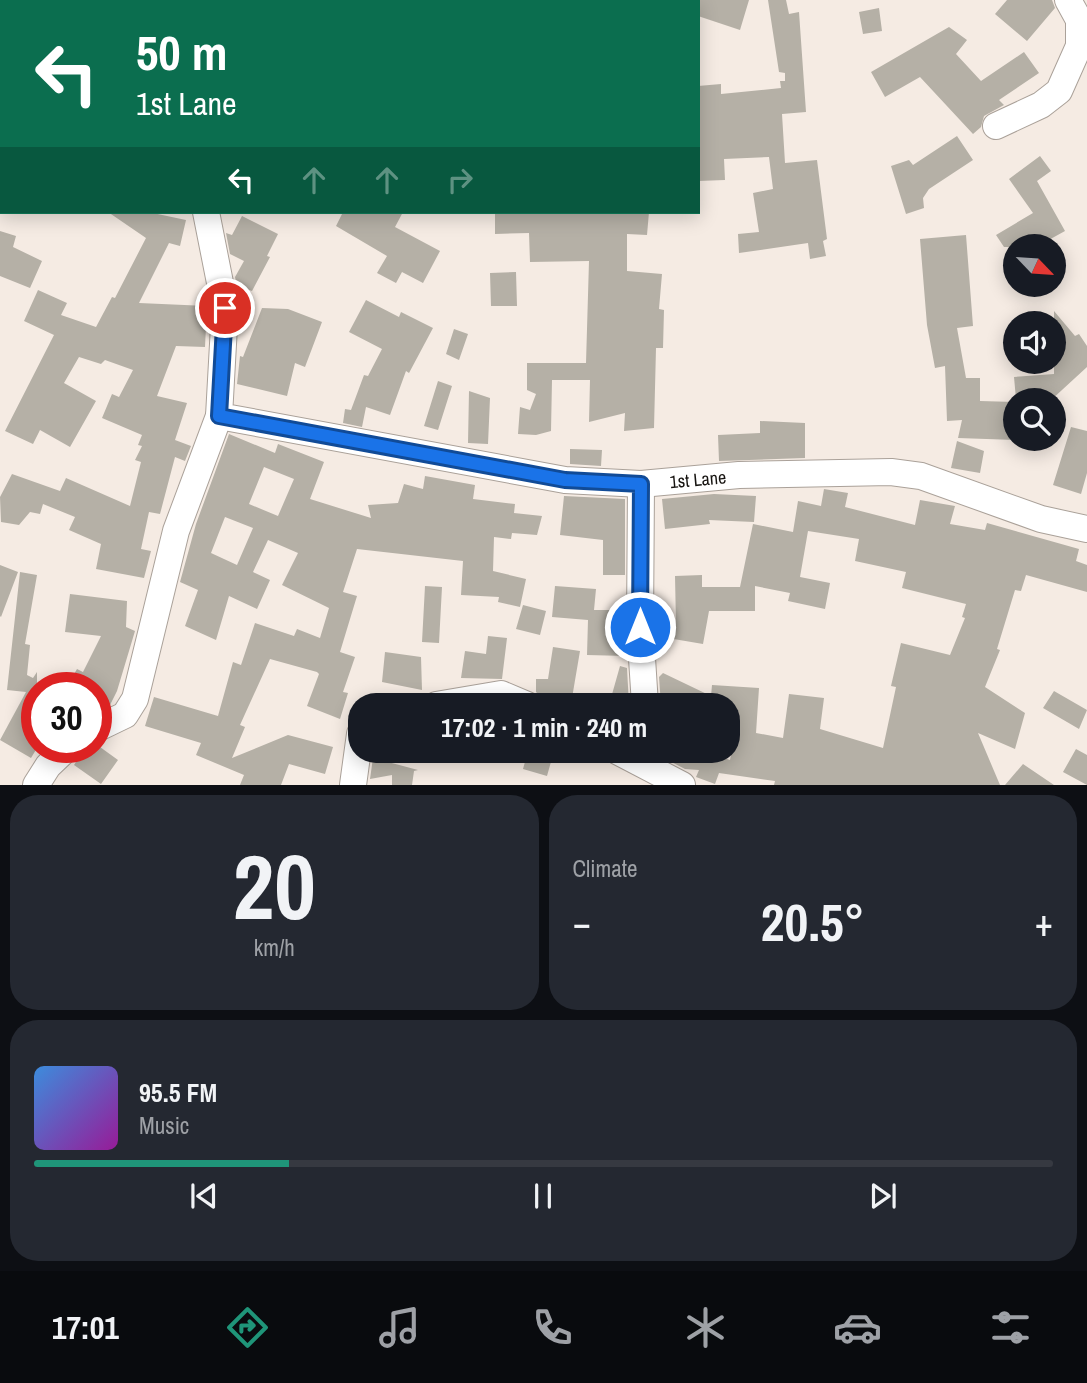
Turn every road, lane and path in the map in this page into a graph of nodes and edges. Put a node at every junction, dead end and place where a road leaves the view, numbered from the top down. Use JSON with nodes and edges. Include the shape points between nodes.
{"nodes":[{"id":1,"x":1069,"y":0,"type":"edge"},
{"id":2,"x":996,"y":126,"type":"dead end"},
{"id":3,"x":206,"y":214,"type":"edge"},
{"id":4,"x":219,"y":416,"type":"junction"},
{"id":5,"x":641,"y":484,"type":"junction"},
{"id":6,"x":1087,"y":529,"type":"edge"},
{"id":7,"x":644,"y":693,"type":"edge"},
{"id":8,"x":112,"y":721,"type":"edge"},
{"id":9,"x":51,"y":763,"type":"edge"},
{"id":10,"x":356,"y":763,"type":"edge"},
{"id":11,"x":650,"y":763,"type":"edge"},
{"id":12,"x":36,"y":785,"type":"edge"},
{"id":13,"x":353,"y":785,"type":"edge"},
{"id":14,"x":682,"y":785,"type":"edge"}],
"edges":[{"from":1,"to":2,"type":"street","via":[[1079,20],[1079,46],[1059,91]]},
{"from":3,"to":4,"type":"street","via":[[225,308]]},
{"from":4,"to":5,"type":"street","name":"1st Lane","via":[[565,480]]},
{"from":4,"to":8,"type":"street","via":[[176,531],[135,699],[125,715]]},
{"from":5,"to":6,"type":"street","name":"1st Lane","via":[[739,475],[891,472],[921,476],[1041,519]]},
{"from":5,"to":7,"type":"street"},
{"from":9,"to":12,"type":"street"},
{"from":10,"to":13,"type":"street"},
{"from":11,"to":14,"type":"street"}]}
